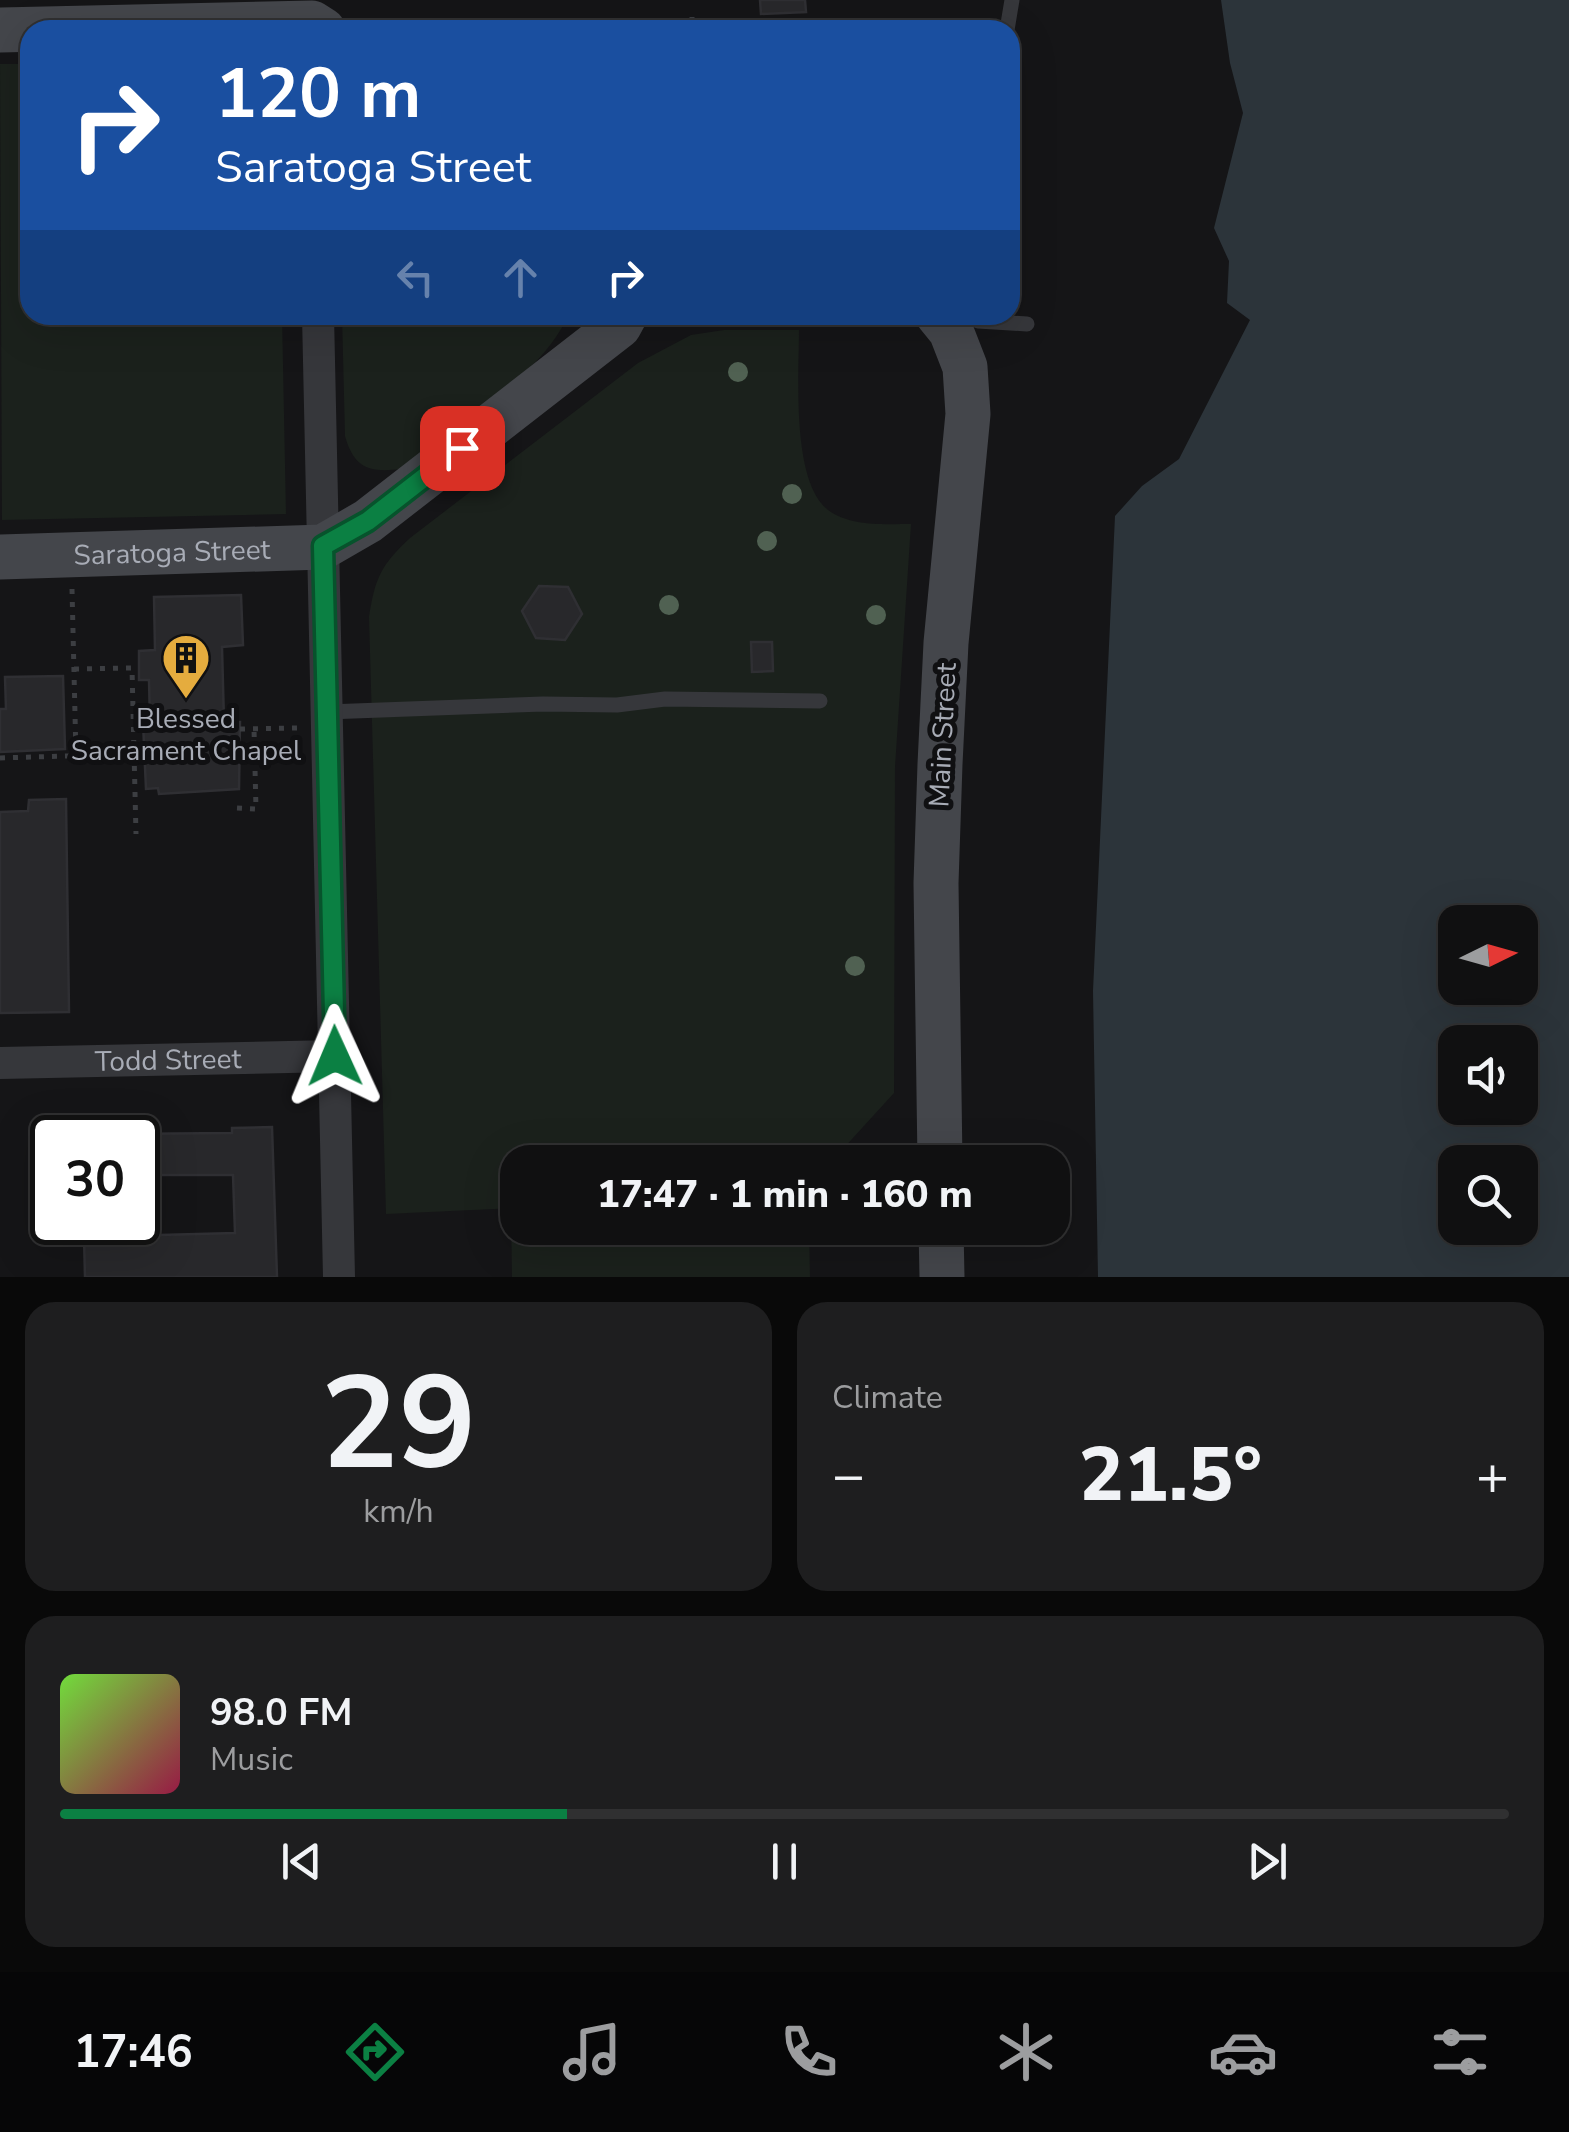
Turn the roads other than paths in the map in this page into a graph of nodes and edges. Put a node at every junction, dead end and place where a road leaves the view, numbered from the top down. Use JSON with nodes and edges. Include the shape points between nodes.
{"nodes":[{"id":1,"x":1020,"y":324,"type":"edge"},
{"id":2,"x":1027,"y":324,"type":"dead end"},
{"id":3,"x":318,"y":325,"type":"edge"},
{"id":4,"x":620,"y":325,"type":"edge"},
{"id":5,"x":962,"y":325,"type":"edge"},
{"id":6,"x":323,"y":546,"type":"junction"},
{"id":7,"x":0,"y":557,"type":"edge"},
{"id":8,"x":820,"y":700,"type":"dead end"},
{"id":9,"x":327,"y":719,"type":"junction"},
{"id":10,"x":335,"y":1056,"type":"junction"},
{"id":11,"x":0,"y":1063,"type":"edge"},
{"id":12,"x":940,"y":1145,"type":"edge"},
{"id":13,"x":941,"y":1245,"type":"edge"},
{"id":14,"x":340,"y":1277,"type":"edge"},
{"id":15,"x":942,"y":1277,"type":"edge"}],
"edges":[{"from":1,"to":2,"type":"lane"},
{"from":3,"to":6,"type":"street"},
{"from":4,"to":6,"type":"street","name":"Saratoga Street","via":[[368,521]]},
{"from":5,"to":12,"type":"street","name":"Main Street","via":[[968,414],[946,643],[936,883]]},
{"from":6,"to":7,"type":"street","name":"Saratoga Street"},
{"from":6,"to":9,"type":"street"},
{"from":8,"to":9,"type":"lane","via":[[543,704]]},
{"from":9,"to":10,"type":"street"},
{"from":10,"to":11,"type":"street","name":"Todd Street"},
{"from":10,"to":14,"type":"street"},
{"from":13,"to":15,"type":"street"}]}
